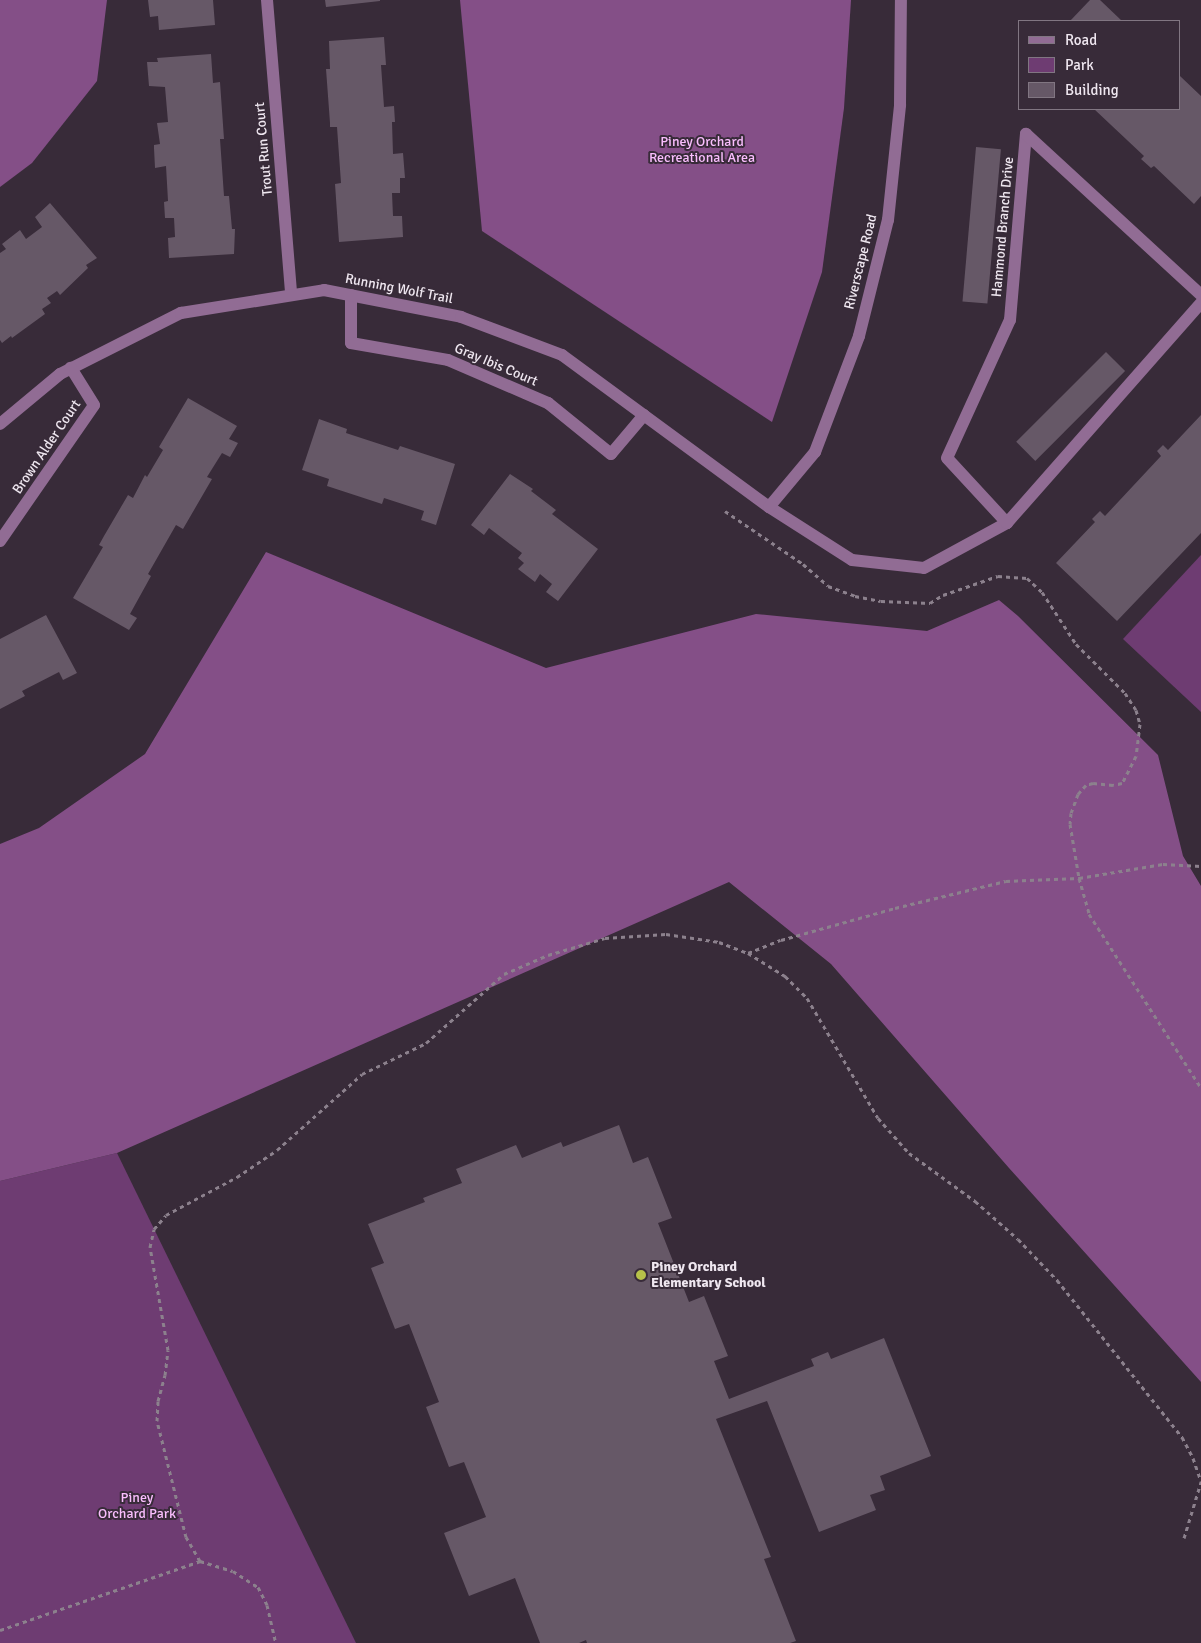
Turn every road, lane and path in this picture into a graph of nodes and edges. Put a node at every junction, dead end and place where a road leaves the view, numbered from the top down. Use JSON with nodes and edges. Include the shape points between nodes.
{"nodes":[{"id":1,"x":267,"y":0,"type":"edge"},
{"id":2,"x":901,"y":0,"type":"edge"},
{"id":3,"x":291,"y":295,"type":"junction"},
{"id":4,"x":351,"y":295,"type":"junction"},
{"id":5,"x":1201,"y":295,"type":"edge"},
{"id":6,"x":1201,"y":303,"type":"edge"},
{"id":7,"x":71,"y":368,"type":"junction"},
{"id":8,"x":644,"y":415,"type":"junction"},
{"id":9,"x":0,"y":424,"type":"edge"},
{"id":10,"x":769,"y":507,"type":"junction"},
{"id":11,"x":724,"y":511,"type":"dead end"},
{"id":12,"x":1007,"y":522,"type":"junction"},
{"id":13,"x":0,"y":541,"type":"edge"},
{"id":14,"x":1201,"y":866,"type":"edge"},
{"id":15,"x":1079,"y":878,"type":"junction"},
{"id":16,"x":748,"y":953,"type":"junction"},
{"id":17,"x":1201,"y":1088,"type":"edge"},
{"id":18,"x":1201,"y":1482,"type":"edge"},
{"id":19,"x":1184,"y":1538,"type":"dead end"},
{"id":20,"x":200,"y":1561,"type":"junction"},
{"id":21,"x":0,"y":1630,"type":"edge"},
{"id":22,"x":276,"y":1643,"type":"edge"}],
"edges":[{"from":1,"to":3,"type":"street","name":"Trout Run Court"},
{"from":2,"to":10,"type":"street","name":"Riverscape Road","via":[[900,105],[888,220],[859,336],[815,452]]},
{"from":3,"to":4,"type":"street","name":"Running Wolf Trail","via":[[324,290]]},
{"from":3,"to":7,"type":"street","name":"Running Wolf Trail","via":[[181,313]]},
{"from":4,"to":8,"type":"street","name":"Running Wolf Trail","via":[[461,317],[562,355]]},
{"from":4,"to":8,"type":"street","name":"Gray Ibis Court","via":[[350,343],[448,360],[548,403],[611,454]]},
{"from":5,"to":12,"type":"street","name":"Hammond Branch Drive","via":[[1026,134],[1010,320],[947,458]]},
{"from":6,"to":12,"type":"street"},
{"from":7,"to":9,"type":"street","name":"Running Wolf Trail"},
{"from":7,"to":13,"type":"street","name":"Brown Alder Court","via":[[94,404]]},
{"from":8,"to":10,"type":"street","name":"Running Wolf Trail"},
{"from":10,"to":12,"type":"street","via":[[852,560],[924,568]]},
{"from":11,"to":15,"type":"path","via":[[777,545],[828,586],[855,596],[881,601],[930,603],[943,595],[998,576],[1027,578],[1042,592],[1076,644],[1125,693],[1140,724],[1134,762],[1122,783],[1086,785],[1074,802],[1070,824]]},
{"from":14,"to":15,"type":"path","via":[[1163,864]]},
{"from":15,"to":16,"type":"path","via":[[1006,881],[895,908],[781,940]]},
{"from":15,"to":17,"type":"path","via":[[1089,914]]},
{"from":16,"to":18,"type":"path","via":[[784,976],[807,998],[878,1118],[909,1153],[975,1201],[1057,1280],[1182,1437]]},
{"from":16,"to":20,"type":"path","via":[[719,942],[666,934],[605,938],[548,955],[504,974],[426,1043],[362,1074],[277,1150],[238,1177],[166,1214],[154,1229],[150,1247],[168,1350],[157,1421],[186,1537]]},
{"from":18,"to":19,"type":"path"},
{"from":20,"to":21,"type":"path"},
{"from":20,"to":22,"type":"path","via":[[233,1571],[258,1587],[267,1605]]}]}
